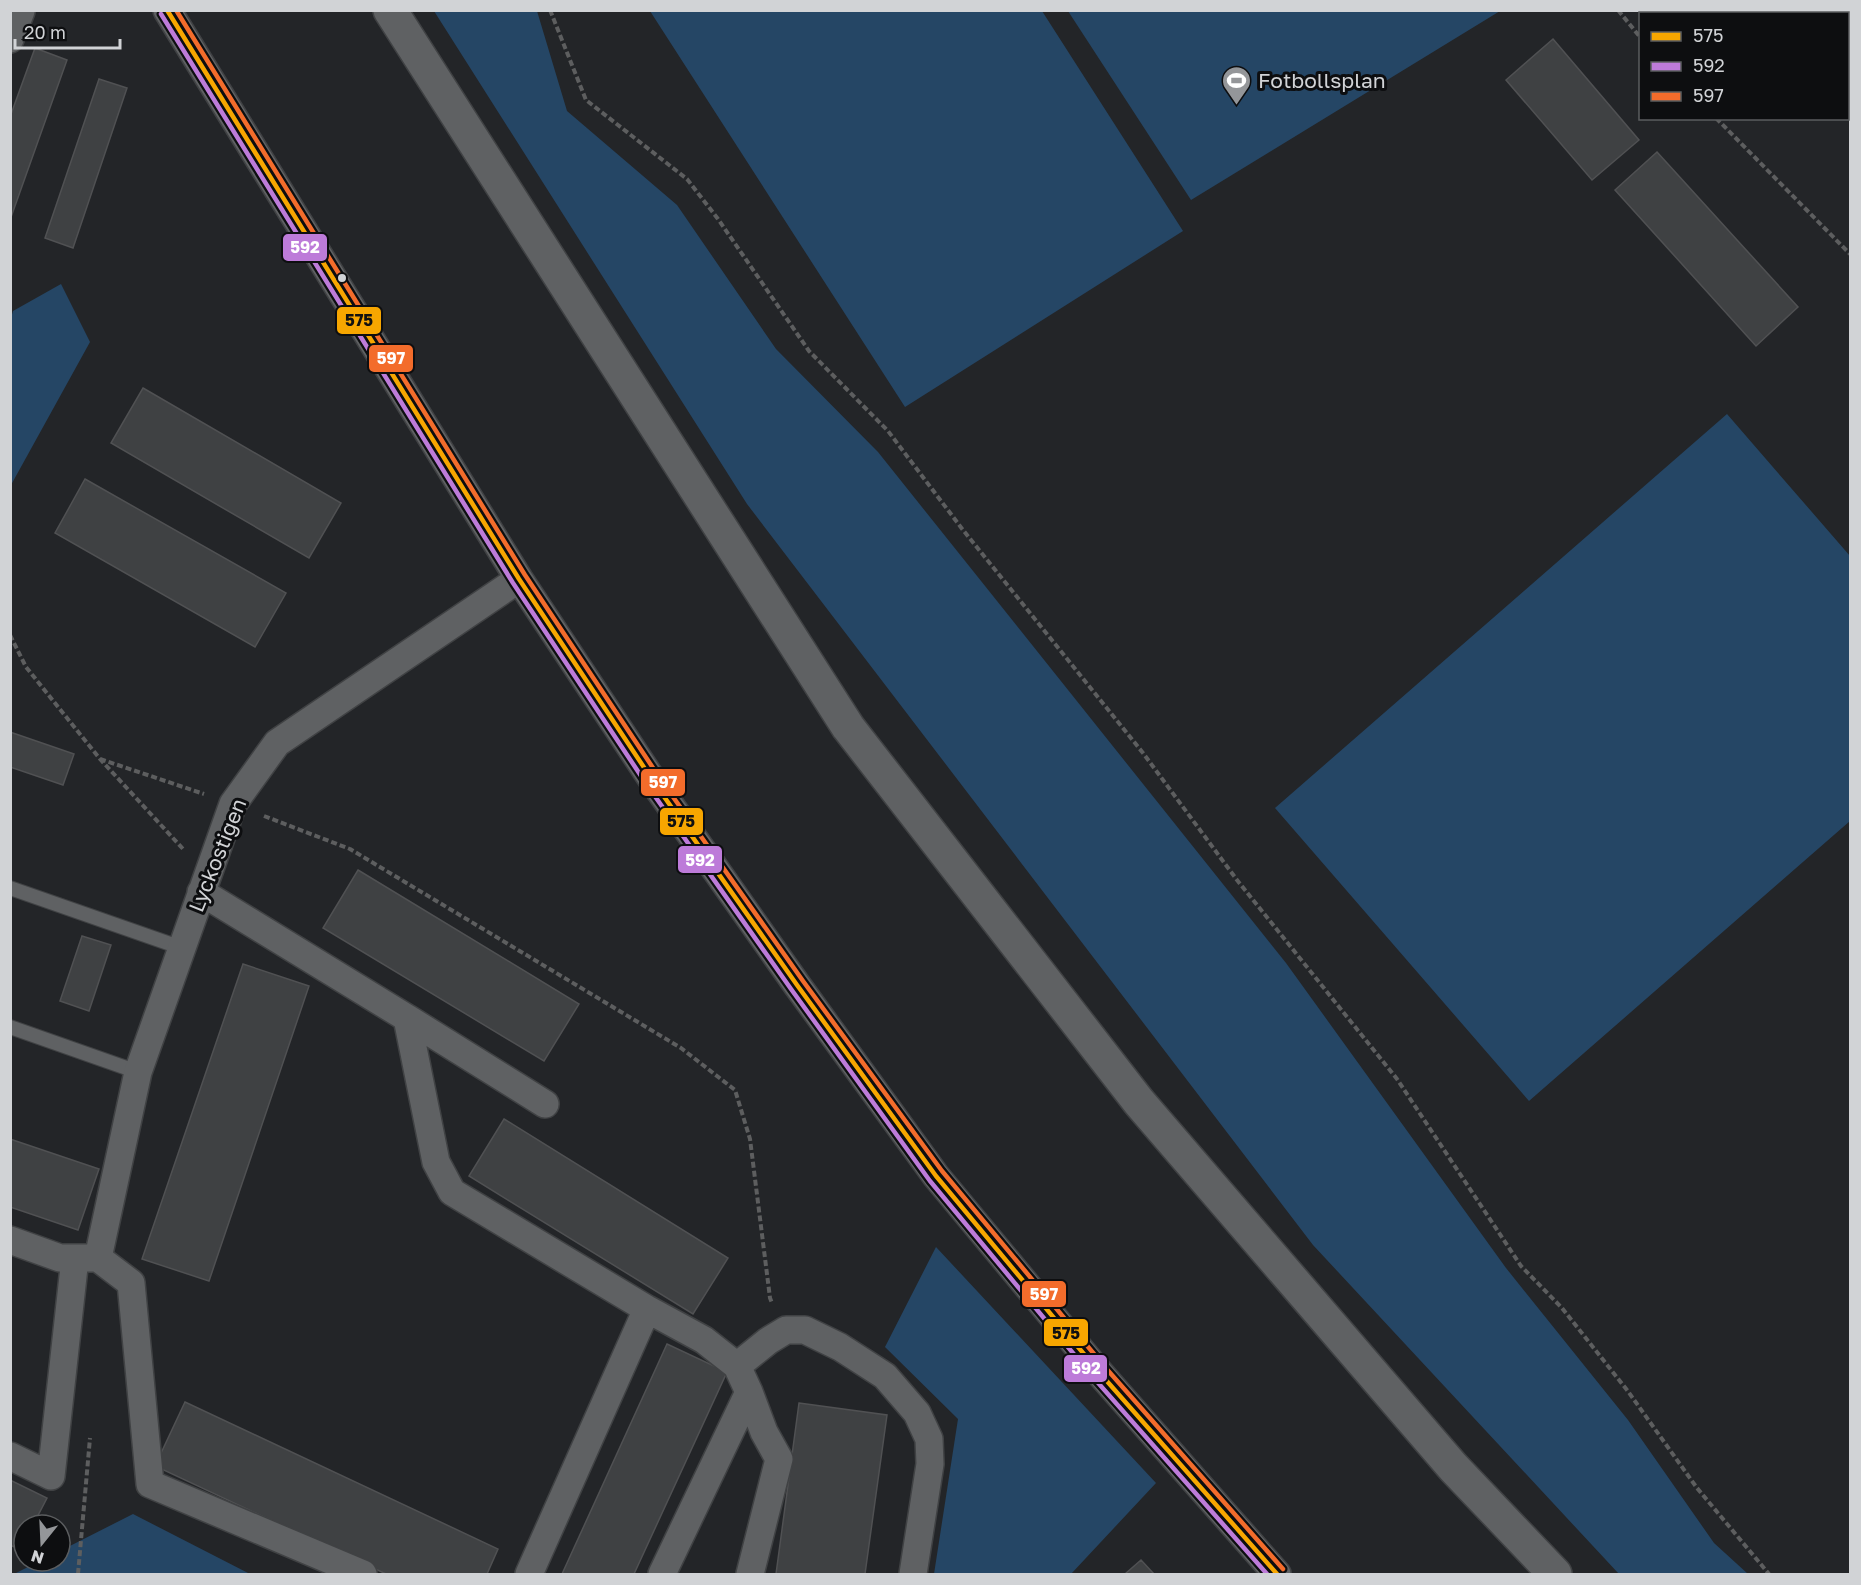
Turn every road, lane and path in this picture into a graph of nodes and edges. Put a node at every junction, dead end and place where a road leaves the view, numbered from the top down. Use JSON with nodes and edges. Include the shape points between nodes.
{"nodes":[{"id":1,"x":167,"y":10,"type":"edge"},
{"id":2,"x":390,"y":10,"type":"edge"},
{"id":3,"x":550,"y":10,"type":"edge"},
{"id":4,"x":1618,"y":10,"type":"edge"},
{"id":5,"x":20,"y":11,"type":"edge"},
{"id":6,"x":1639,"y":35,"type":"edge"},
{"id":7,"x":10,"y":39,"type":"edge"},
{"id":8,"x":1718,"y":120,"type":"edge"},
{"id":9,"x":1851,"y":254,"type":"edge"},
{"id":10,"x":519,"y":579,"type":"junction"},
{"id":11,"x":10,"y":635,"type":"edge"},
{"id":12,"x":100,"y":759,"type":"junction"},
{"id":13,"x":233,"y":804,"type":"junction"},
{"id":14,"x":204,"y":884,"type":"junction"},
{"id":15,"x":10,"y":888,"type":"edge"},
{"id":16,"x":182,"y":948,"type":"junction"},
{"id":17,"x":407,"y":1018,"type":"junction"},
{"id":18,"x":10,"y":1028,"type":"edge"},
{"id":19,"x":138,"y":1071,"type":"junction"},
{"id":20,"x":545,"y":1104,"type":"dead end"},
{"id":21,"x":10,"y":1240,"type":"edge"},
{"id":22,"x":86,"y":1258,"type":"junction"},
{"id":23,"x":647,"y":1309,"type":"junction"},
{"id":24,"x":786,"y":1330,"type":"junction"},
{"id":25,"x":736,"y":1366,"type":"junction"},
{"id":26,"x":749,"y":1392,"type":"junction"},
{"id":27,"x":10,"y":1456,"type":"edge"},
{"id":28,"x":363,"y":1575,"type":"edge"},
{"id":29,"x":529,"y":1575,"type":"edge"},
{"id":30,"x":662,"y":1575,"type":"edge"},
{"id":31,"x":750,"y":1575,"type":"edge"},
{"id":32,"x":913,"y":1575,"type":"edge"},
{"id":33,"x":1277,"y":1575,"type":"edge"},
{"id":34,"x":1555,"y":1575,"type":"edge"},
{"id":35,"x":1769,"y":1575,"type":"edge"}],
"edges":[{"from":1,"to":10,"type":"street"},
{"from":2,"to":34,"type":"main road","via":[[848,727],[1138,1102],[1453,1467]]},
{"from":3,"to":35,"type":"path","via":[[586,100],[687,178],[809,351],[888,431],[1397,1079],[1521,1266],[1562,1308],[1697,1488]]},
{"from":4,"to":6,"type":"path"},
{"from":5,"to":7,"type":"street"},
{"from":8,"to":9,"type":"path"},
{"from":10,"to":13,"type":"street","name":"Lyckostigen","via":[[277,743]]},
{"from":10,"to":33,"type":"street","via":[[652,780],[936,1176],[1098,1371]]},
{"from":11,"to":12,"type":"path","via":[[26,668]]},
{"from":12,"to":13,"type":"path"},
{"from":12,"to":14,"type":"path"},
{"from":13,"to":14,"type":"street","name":"Lyckostigen"},
{"from":13,"to":24,"type":"path","via":[[350,849],[681,1048],[735,1090],[750,1139],[770,1298]]},
{"from":14,"to":16,"type":"street","name":"Lyckostigen"},
{"from":14,"to":17,"type":"street"},
{"from":15,"to":16,"type":"lane"},
{"from":16,"to":19,"type":"street","name":"Lyckostigen"},
{"from":17,"to":20,"type":"street"},
{"from":17,"to":23,"type":"street","via":[[436,1162],[453,1192]]},
{"from":18,"to":19,"type":"lane"},
{"from":19,"to":22,"type":"street","name":"Lyckostigen"},
{"from":21,"to":22,"type":"street","via":[[60,1258]]},
{"from":22,"to":27,"type":"street","name":"Lyckostigen","via":[[51,1476]]},
{"from":22,"to":28,"type":"street","via":[[131,1283],[150,1484]]},
{"from":23,"to":25,"type":"street","via":[[704,1340]]},
{"from":23,"to":29,"type":"street"},
{"from":24,"to":25,"type":"street"},
{"from":24,"to":32,"type":"street","via":[[805,1330],[840,1347],[885,1376],[917,1413],[929,1439],[930,1464]]},
{"from":25,"to":26,"type":"street"},
{"from":26,"to":30,"type":"street"},
{"from":26,"to":31,"type":"street","via":[[779,1459]]}]}
